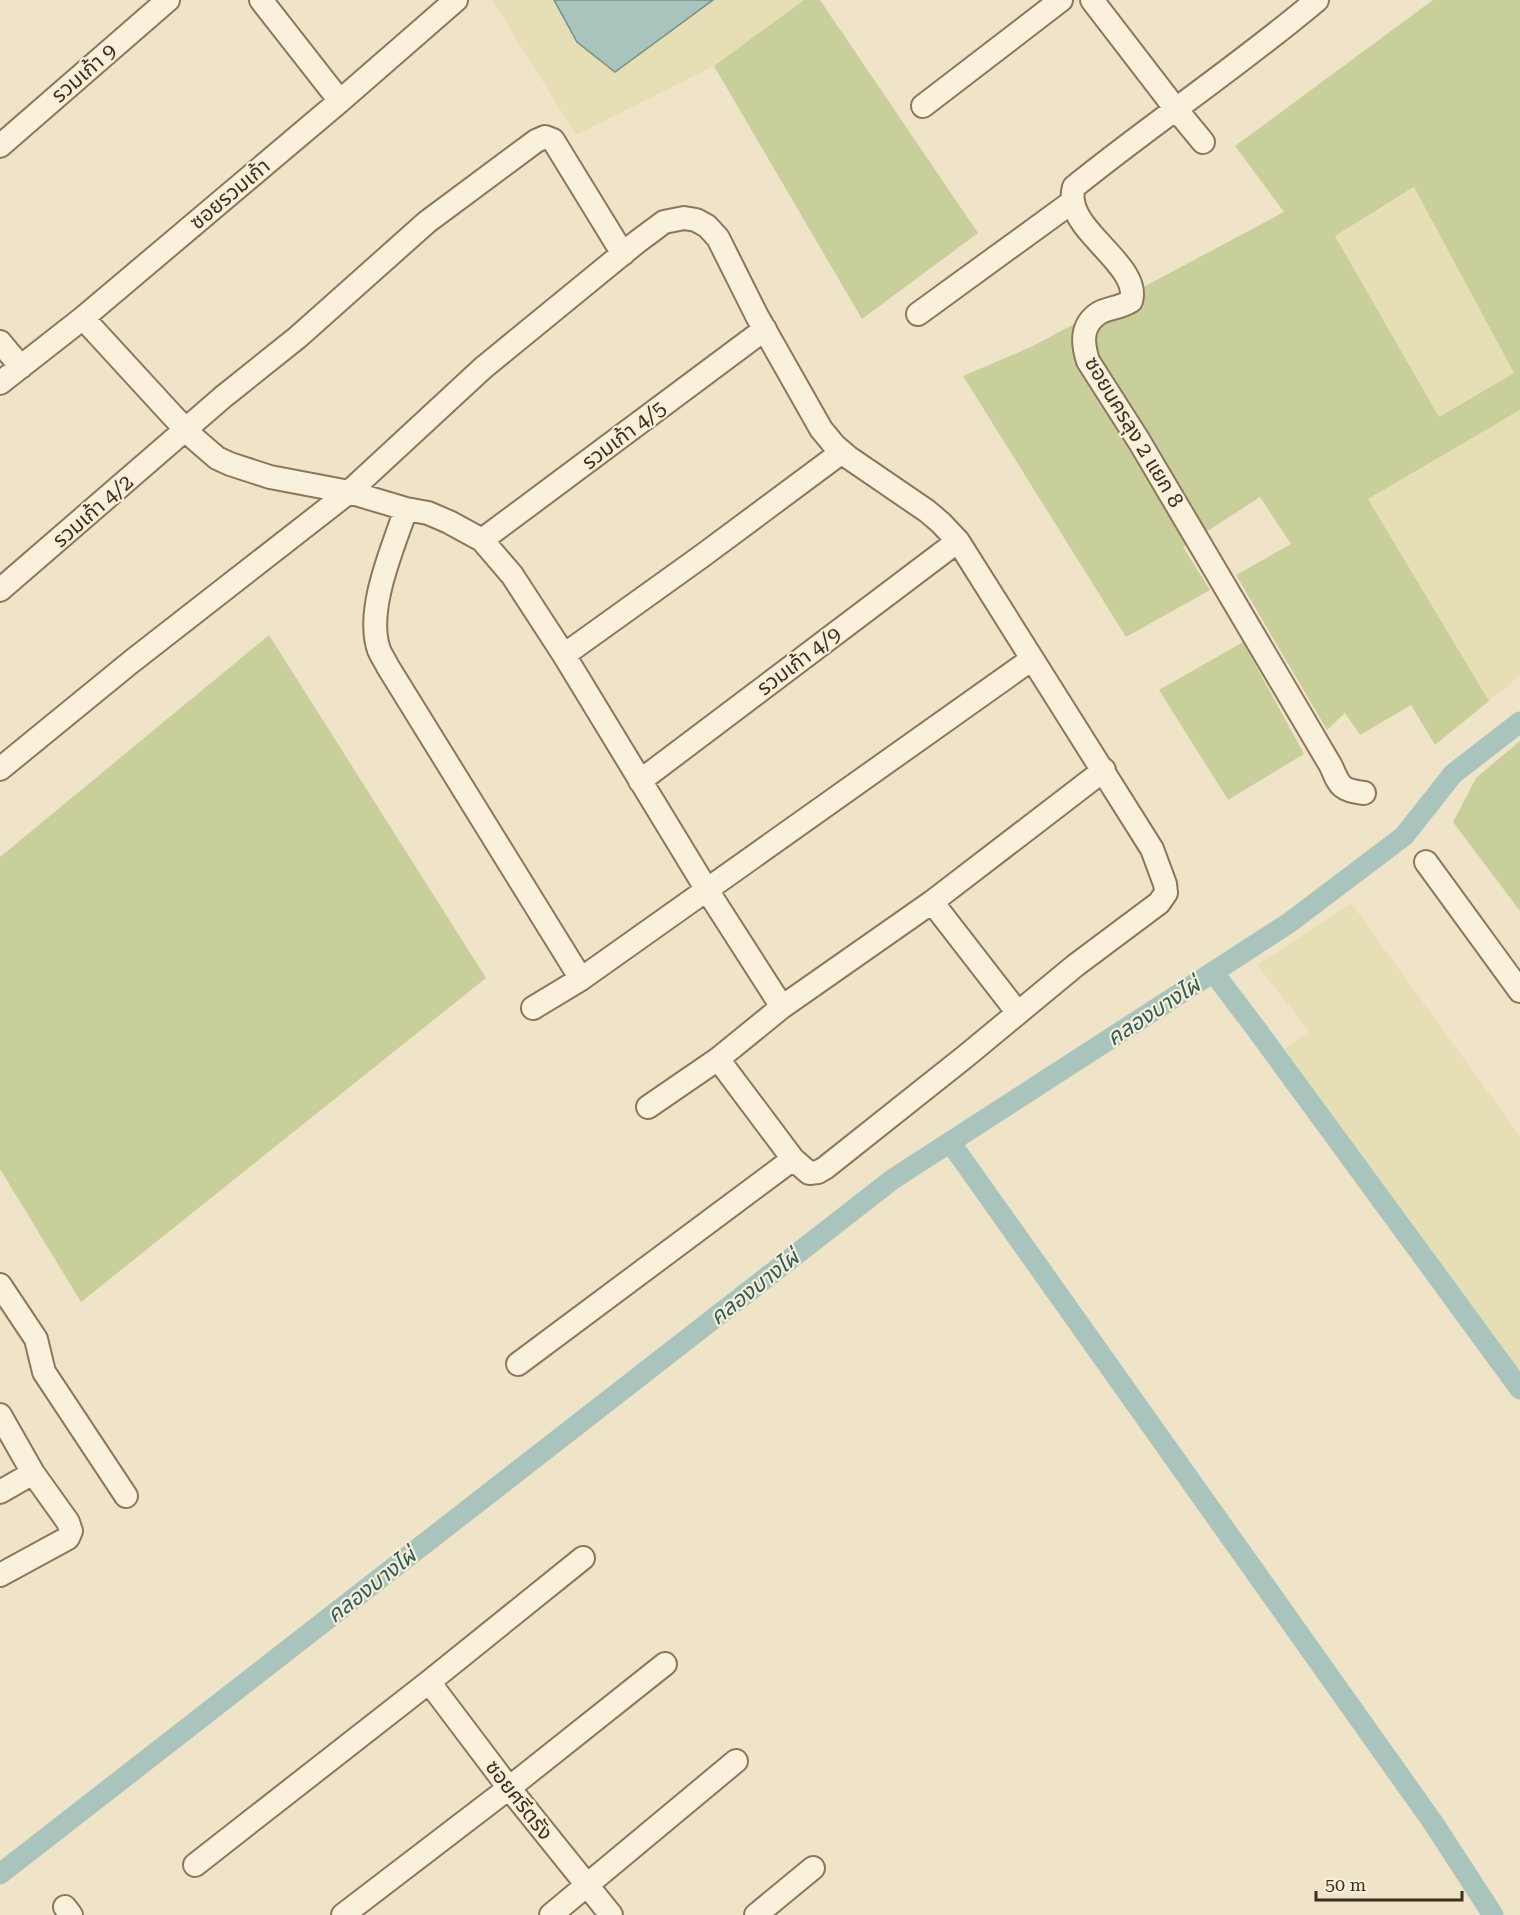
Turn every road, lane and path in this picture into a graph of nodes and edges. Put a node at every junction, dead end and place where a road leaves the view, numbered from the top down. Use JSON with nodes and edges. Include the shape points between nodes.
{"nodes":[{"id":1,"x":168,"y":0,"type":"edge"},
{"id":2,"x":261,"y":0,"type":"edge"},
{"id":3,"x":456,"y":0,"type":"edge"},
{"id":4,"x":1061,"y":0,"type":"edge"},
{"id":5,"x":1092,"y":0,"type":"edge"},
{"id":6,"x":1317,"y":0,"type":"edge"},
{"id":7,"x":433,"y":8,"type":"edge"},
{"id":8,"x":340,"y":101,"type":"junction"},
{"id":9,"x":922,"y":106,"type":"dead end"},
{"id":10,"x":1175,"y":108,"type":"junction"},
{"id":11,"x":1203,"y":142,"type":"dead end"},
{"id":12,"x":0,"y":146,"type":"edge"},
{"id":13,"x":1072,"y":202,"type":"junction"},
{"id":14,"x":623,"y":254,"type":"junction"},
{"id":15,"x":918,"y":314,"type":"dead end"},
{"id":16,"x":83,"y":318,"type":"junction"},
{"id":17,"x":765,"y":329,"type":"junction"},
{"id":18,"x":0,"y":342,"type":"edge"},
{"id":19,"x":21,"y":367,"type":"junction"},
{"id":20,"x":0,"y":383,"type":"edge"},
{"id":21,"x":186,"y":430,"type":"junction"},
{"id":22,"x":842,"y":452,"type":"junction"},
{"id":23,"x":349,"y":492,"type":"junction"},
{"id":24,"x":406,"y":509,"type":"junction"},
{"id":25,"x":482,"y":540,"type":"junction"},
{"id":26,"x":958,"y":541,"type":"junction"},
{"id":27,"x":0,"y":590,"type":"edge"},
{"id":28,"x":564,"y":655,"type":"junction"},
{"id":29,"x":1032,"y":659,"type":"junction"},
{"id":30,"x":0,"y":769,"type":"edge"},
{"id":31,"x":1104,"y":770,"type":"junction"},
{"id":32,"x":640,"y":782,"type":"junction"},
{"id":33,"x":1364,"y":793,"type":"dead end"},
{"id":34,"x":1426,"y":862,"type":"dead end"},
{"id":35,"x":707,"y":890,"type":"junction"},
{"id":36,"x":932,"y":902,"type":"junction"},
{"id":37,"x":581,"y":979,"type":"junction"},
{"id":38,"x":1520,"y":991,"type":"edge"},
{"id":39,"x":782,"y":1007,"type":"junction"},
{"id":40,"x":533,"y":1008,"type":"dead end"},
{"id":41,"x":1018,"y":1013,"type":"junction"},
{"id":42,"x":718,"y":1059,"type":"junction"},
{"id":43,"x":648,"y":1107,"type":"dead end"},
{"id":44,"x":793,"y":1159,"type":"junction"},
{"id":45,"x":0,"y":1285,"type":"edge"},
{"id":46,"x":518,"y":1364,"type":"dead end"},
{"id":47,"x":0,"y":1415,"type":"edge"},
{"id":48,"x":33,"y":1473,"type":"junction"},
{"id":49,"x":0,"y":1491,"type":"edge"},
{"id":50,"x":126,"y":1496,"type":"dead end"},
{"id":51,"x":583,"y":1558,"type":"dead end"},
{"id":52,"x":0,"y":1575,"type":"edge"},
{"id":53,"x":665,"y":1664,"type":"dead end"},
{"id":54,"x":429,"y":1682,"type":"junction"},
{"id":55,"x":736,"y":1761,"type":"dead end"},
{"id":56,"x":509,"y":1788,"type":"junction"},
{"id":57,"x":195,"y":1865,"type":"dead end"},
{"id":58,"x":813,"y":1868,"type":"dead end"},
{"id":59,"x":587,"y":1886,"type":"junction"},
{"id":60,"x":342,"y":1915,"type":"edge"},
{"id":61,"x":551,"y":1915,"type":"edge"},
{"id":62,"x":611,"y":1915,"type":"edge"},
{"id":63,"x":756,"y":1915,"type":"edge"}],
"edges":[{"from":1,"to":12,"type":"street","name":"รวมเก้า 9"},
{"from":2,"to":8,"type":"street"},
{"from":3,"to":7,"type":"street","name":"ซอยรวมเก้า"},
{"from":4,"to":9,"type":"street"},
{"from":5,"to":10,"type":"street"},
{"from":6,"to":10,"type":"street"},
{"from":7,"to":8,"type":"street","name":"ซอยรวมเก้า"},
{"from":8,"to":16,"type":"street","name":"ซอยรวมเก้า"},
{"from":10,"to":11,"type":"street"},
{"from":10,"to":13,"type":"street","via":[[1074,187]]},
{"from":13,"to":15,"type":"street"},
{"from":13,"to":33,"type":"street","name":"ซอยนครลุง 2 แยก 8","via":[[1083,223],[1123,270],[1133,293],[1131,301],[1100,312],[1088,323],[1083,347],[1088,361],[1220,577],[1339,784],[1345,790]]},
{"from":14,"to":17,"type":"street","via":[[664,222],[696,220],[718,238]]},
{"from":14,"to":21,"type":"street","name":"รวมเก้า 4/2","via":[[553,140],[545,137],[427,222]]},
{"from":14,"to":23,"type":"street","via":[[483,368]]},
{"from":16,"to":19,"type":"street","name":"ซอยรวมเก้า"},
{"from":16,"to":21,"type":"street"},
{"from":17,"to":22,"type":"street","via":[[821,429]]},
{"from":17,"to":25,"type":"street","name":"รวมเก้า 4/5"},
{"from":18,"to":19,"type":"street"},
{"from":19,"to":20,"type":"street","name":"ซอยรวมเก้า"},
{"from":21,"to":23,"type":"street","via":[[230,464],[270,477]]},
{"from":21,"to":27,"type":"street","name":"รวมเก้า 4/2"},
{"from":22,"to":26,"type":"street","via":[[927,511]]},
{"from":22,"to":28,"type":"street"},
{"from":23,"to":24,"type":"street"},
{"from":23,"to":30,"type":"street"},
{"from":24,"to":25,"type":"street","via":[[428,513]]},
{"from":24,"to":37,"type":"street","via":[[376,600],[378,649]]},
{"from":25,"to":28,"type":"street","via":[[512,575]]},
{"from":26,"to":29,"type":"street"},
{"from":26,"to":32,"type":"street","name":"รวมเก้า 4/9"},
{"from":28,"to":32,"type":"street"},
{"from":29,"to":31,"type":"street"},
{"from":29,"to":35,"type":"street"},
{"from":31,"to":36,"type":"street"},
{"from":31,"to":41,"type":"street","via":[[1152,849],[1166,893],[1159,903]]},
{"from":32,"to":35,"type":"street"},
{"from":34,"to":38,"type":"street"},
{"from":35,"to":37,"type":"street"},
{"from":35,"to":39,"type":"street"},
{"from":36,"to":39,"type":"street"},
{"from":36,"to":41,"type":"street"},
{"from":37,"to":40,"type":"street"},
{"from":39,"to":42,"type":"street"},
{"from":41,"to":44,"type":"street","via":[[825,1168],[809,1173]]},
{"from":42,"to":43,"type":"street"},
{"from":42,"to":44,"type":"street"},
{"from":44,"to":46,"type":"street"},
{"from":45,"to":50,"type":"street","via":[[36,1338],[44,1372]]},
{"from":47,"to":48,"type":"street"},
{"from":48,"to":49,"type":"street"},
{"from":48,"to":52,"type":"street","via":[[68,1522],[70,1536]]},
{"from":51,"to":54,"type":"street"},
{"from":53,"to":56,"type":"street"},
{"from":54,"to":56,"type":"street","name":"ซอยศรีตรัง"},
{"from":54,"to":57,"type":"street"},
{"from":55,"to":59,"type":"street"},
{"from":56,"to":59,"type":"street","name":"ซอยศรีตรัง"},
{"from":56,"to":60,"type":"street"},
{"from":58,"to":63,"type":"street"},
{"from":59,"to":61,"type":"street"},
{"from":59,"to":62,"type":"street","name":"ซอยศรีตรัง"}]}
